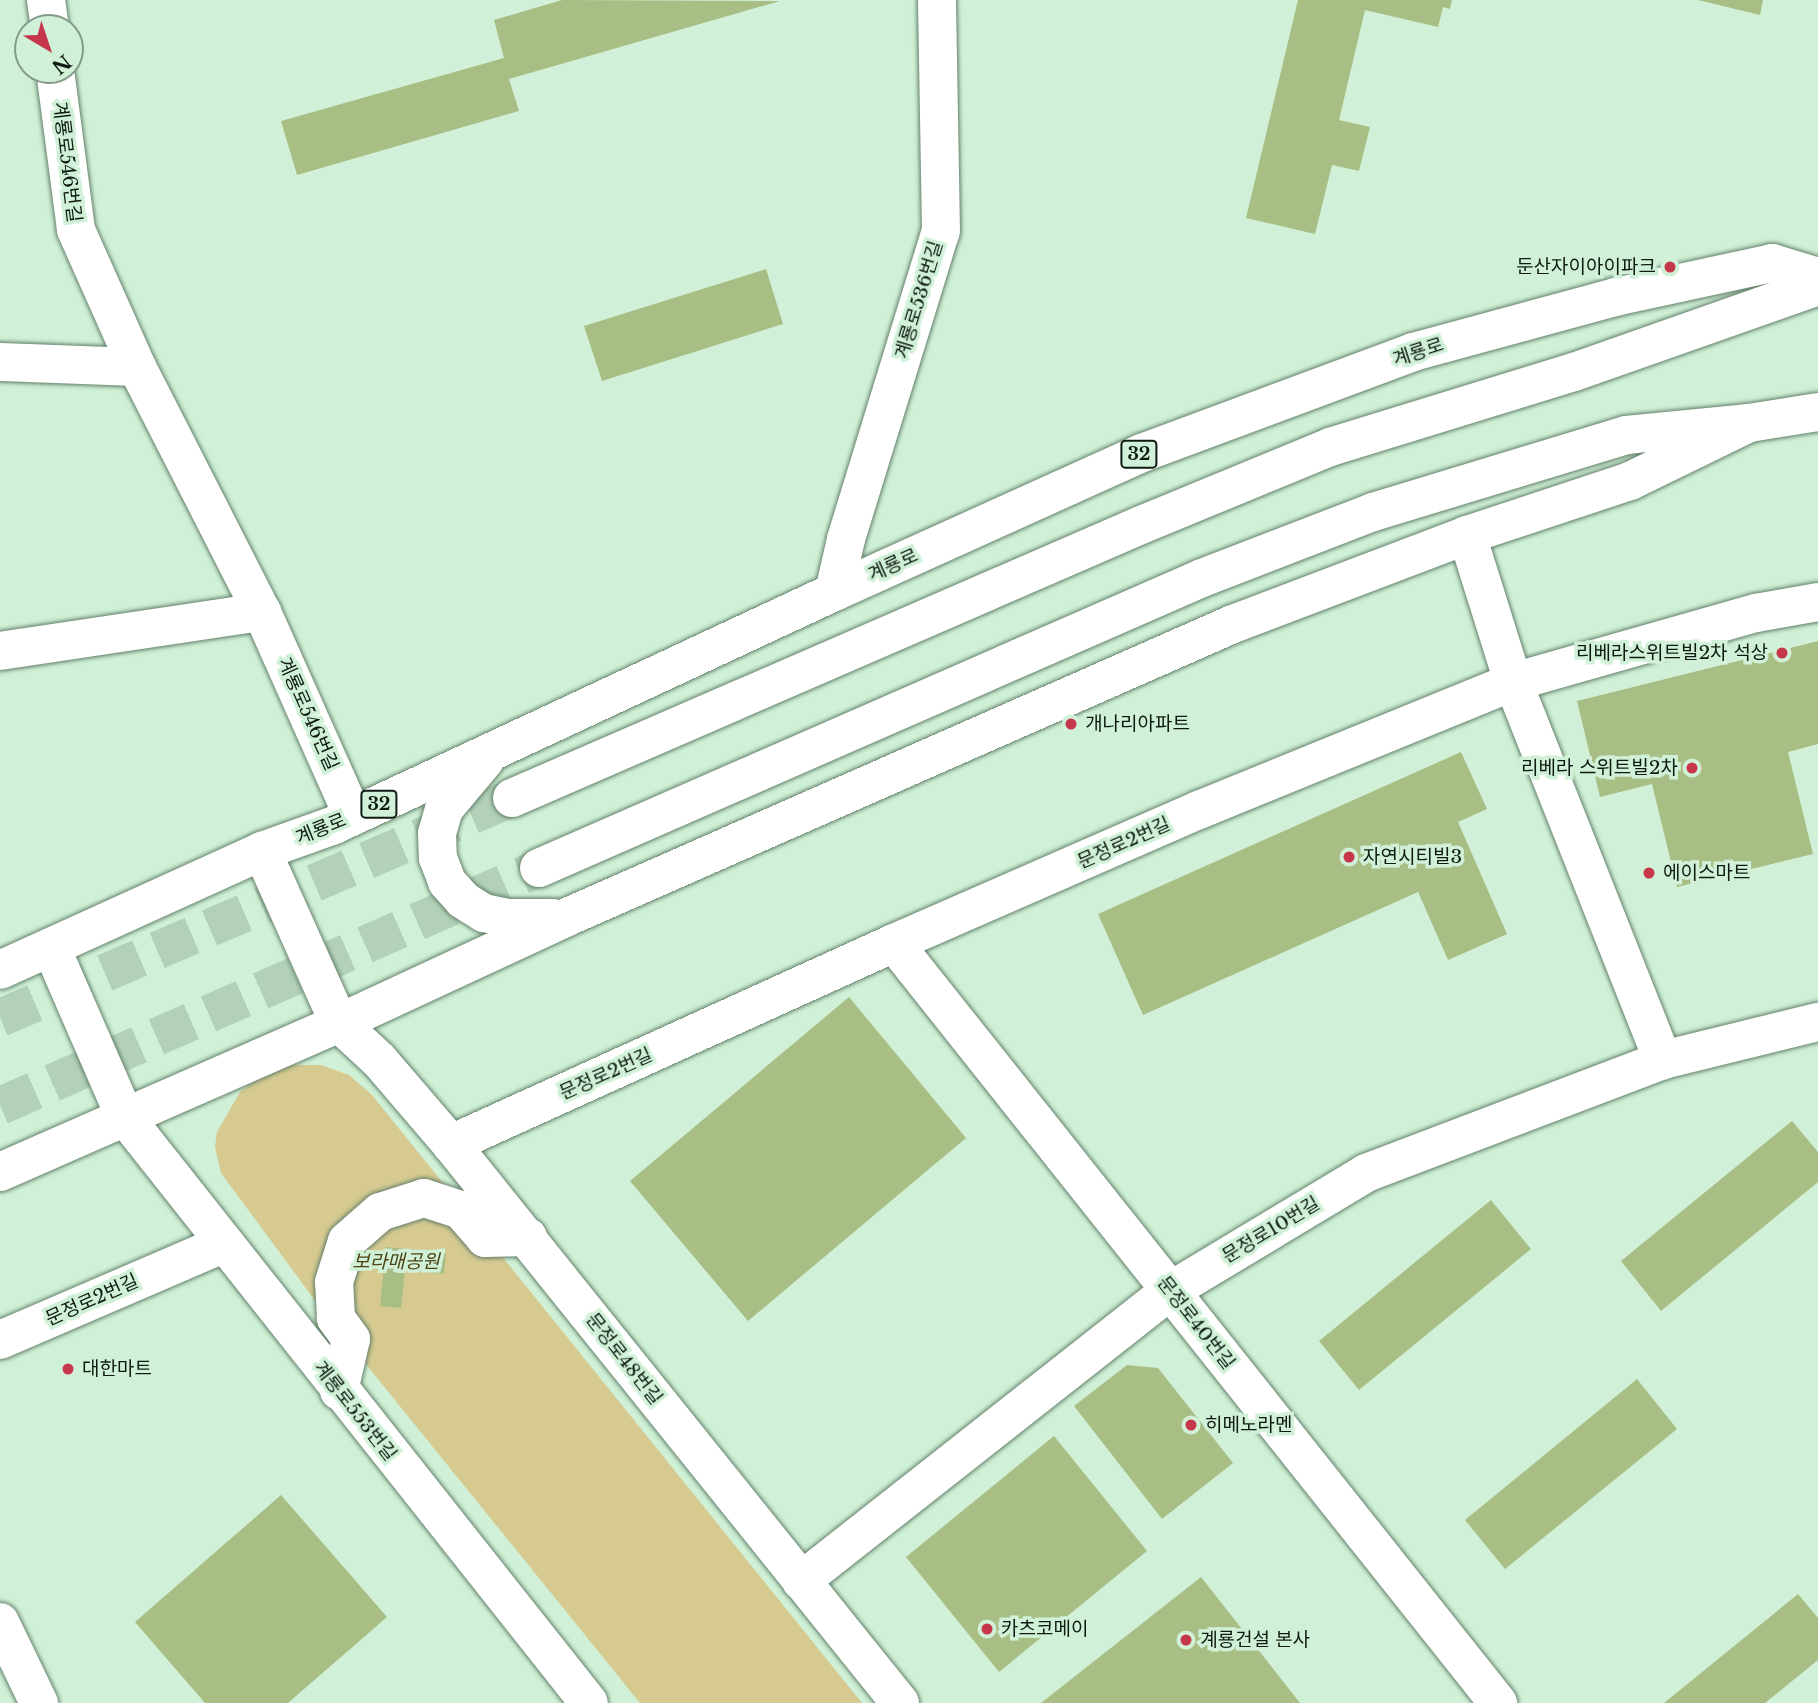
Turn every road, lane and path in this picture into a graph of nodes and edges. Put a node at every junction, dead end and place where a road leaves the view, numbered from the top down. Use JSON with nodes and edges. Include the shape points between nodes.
{"nodes":[{"id":1,"x":937,"y":0,"type":"edge"},
{"id":2,"x":57,"y":84,"type":"edge"},
{"id":3,"x":1818,"y":276,"type":"edge"},
{"id":4,"x":1818,"y":285,"type":"edge"},
{"id":5,"x":0,"y":362,"type":"edge"},
{"id":6,"x":137,"y":367,"type":"junction"},
{"id":7,"x":1818,"y":412,"type":"edge"},
{"id":8,"x":1749,"y":423,"type":"junction"},
{"id":9,"x":1467,"y":535,"type":"junction"},
{"id":10,"x":834,"y":592,"type":"junction"},
{"id":11,"x":1818,"y":602,"type":"edge"},
{"id":12,"x":262,"y":612,"type":"junction"},
{"id":13,"x":0,"y":651,"type":"edge"},
{"id":14,"x":1513,"y":682,"type":"junction"},
{"id":15,"x":494,"y":751,"type":"junction"},
{"id":16,"x":512,"y":798,"type":"tunnel mouth"},
{"id":17,"x":353,"y":816,"type":"junction"},
{"id":18,"x":262,"y":851,"type":"junction"},
{"id":19,"x":539,"y":868,"type":"tunnel mouth"},
{"id":20,"x":565,"y":918,"type":"junction"},
{"id":21,"x":894,"y":943,"type":"junction"},
{"id":22,"x":51,"y":947,"type":"junction"},
{"id":23,"x":0,"y":970,"type":"edge"},
{"id":24,"x":1818,"y":1022,"type":"edge"},
{"id":25,"x":339,"y":1023,"type":"junction"},
{"id":26,"x":1662,"y":1060,"type":"junction"},
{"id":27,"x":125,"y":1117,"type":"junction"},
{"id":28,"x":451,"y":1144,"type":"junction"},
{"id":29,"x":0,"y":1172,"type":"edge"},
{"id":30,"x":528,"y":1237,"type":"junction"},
{"id":31,"x":223,"y":1244,"type":"junction"},
{"id":32,"x":1170,"y":1291,"type":"junction"},
{"id":33,"x":0,"y":1340,"type":"edge"},
{"id":34,"x":339,"y":1391,"type":"junction"},
{"id":35,"x":801,"y":1581,"type":"junction"},
{"id":36,"x":0,"y":1622,"type":"edge"},
{"id":37,"x":38,"y":1703,"type":"edge"},
{"id":38,"x":589,"y":1703,"type":"edge"},
{"id":39,"x":900,"y":1703,"type":"edge"},
{"id":40,"x":1498,"y":1703,"type":"edge"}],
"edges":[{"from":1,"to":10,"type":"street","name":"계룡로536번길","via":[[941,231],[846,539]]},
{"from":2,"to":6,"type":"street","name":"계룡로546번길","via":[[76,230]]},
{"from":3,"to":10,"type":"street","name":"계룡로","number":"32","via":[[1772,263],[1615,297],[1413,352],[1142,453]]},
{"from":4,"to":16,"type":"street","via":[[1574,372],[1330,447]]},
{"from":5,"to":6,"type":"street"},
{"from":6,"to":12,"type":"street","name":"계룡로546번길"},
{"from":7,"to":8,"type":"street"},
{"from":8,"to":9,"type":"street","via":[[1630,481]]},
{"from":8,"to":19,"type":"street","via":[[1626,435],[1373,512],[1202,578]]},
{"from":9,"to":14,"type":"street"},
{"from":9,"to":20,"type":"street","via":[[1233,624]]},
{"from":10,"to":15,"type":"street","name":"계룡로","number":"32"},
{"from":11,"to":14,"type":"street","name":"문정로2번길","via":[[1756,613]]},
{"from":12,"to":13,"type":"street"},
{"from":12,"to":17,"type":"street","name":"계룡로546번길"},
{"from":14,"to":21,"type":"street","name":"문정로2번길","via":[[1199,810]]},
{"from":14,"to":26,"type":"street"},
{"from":15,"to":17,"type":"street","name":"계룡로","number":"32"},
{"from":15,"to":20,"type":"street","via":[[444,809],[437,833],[438,858],[447,882],[463,900],[484,913],[508,918]]},
{"from":17,"to":18,"type":"street","name":"계룡로","number":"32"},
{"from":18,"to":22,"type":"street","name":"계룡로","number":"32"},
{"from":18,"to":25,"type":"street"},
{"from":20,"to":25,"type":"street"},
{"from":21,"to":28,"type":"street","name":"문정로2번길"},
{"from":21,"to":32,"type":"street","name":"문정로40번길"},
{"from":22,"to":23,"type":"street","name":"계룡로","number":"32"},
{"from":22,"to":27,"type":"street","name":"계룡로553번길"},
{"from":24,"to":26,"type":"street","name":"문정로10번길"},
{"from":25,"to":27,"type":"street"},
{"from":25,"to":28,"type":"street","name":"문정로48번길","via":[[379,1060]]},
{"from":26,"to":32,"type":"street","name":"문정로10번길","via":[[1366,1173]]},
{"from":27,"to":29,"type":"street"},
{"from":27,"to":31,"type":"street","name":"계룡로553번길"},
{"from":28,"to":30,"type":"street","name":"문정로48번길"},
{"from":30,"to":34,"type":"street","via":[[485,1238],[461,1210],[424,1198],[380,1212],[347,1241],[334,1282],[336,1318],[352,1339]]},
{"from":30,"to":35,"type":"street","name":"문정로48번길"},
{"from":31,"to":33,"type":"street","name":"문정로2번길"},
{"from":31,"to":34,"type":"street","name":"계룡로553번길"},
{"from":32,"to":35,"type":"street","name":"문정로10번길"},
{"from":32,"to":40,"type":"street","name":"문정로40번길"},
{"from":34,"to":38,"type":"street","name":"계룡로553번길"},
{"from":35,"to":39,"type":"street","name":"문정로48번길"},
{"from":36,"to":37,"type":"street"}]}
